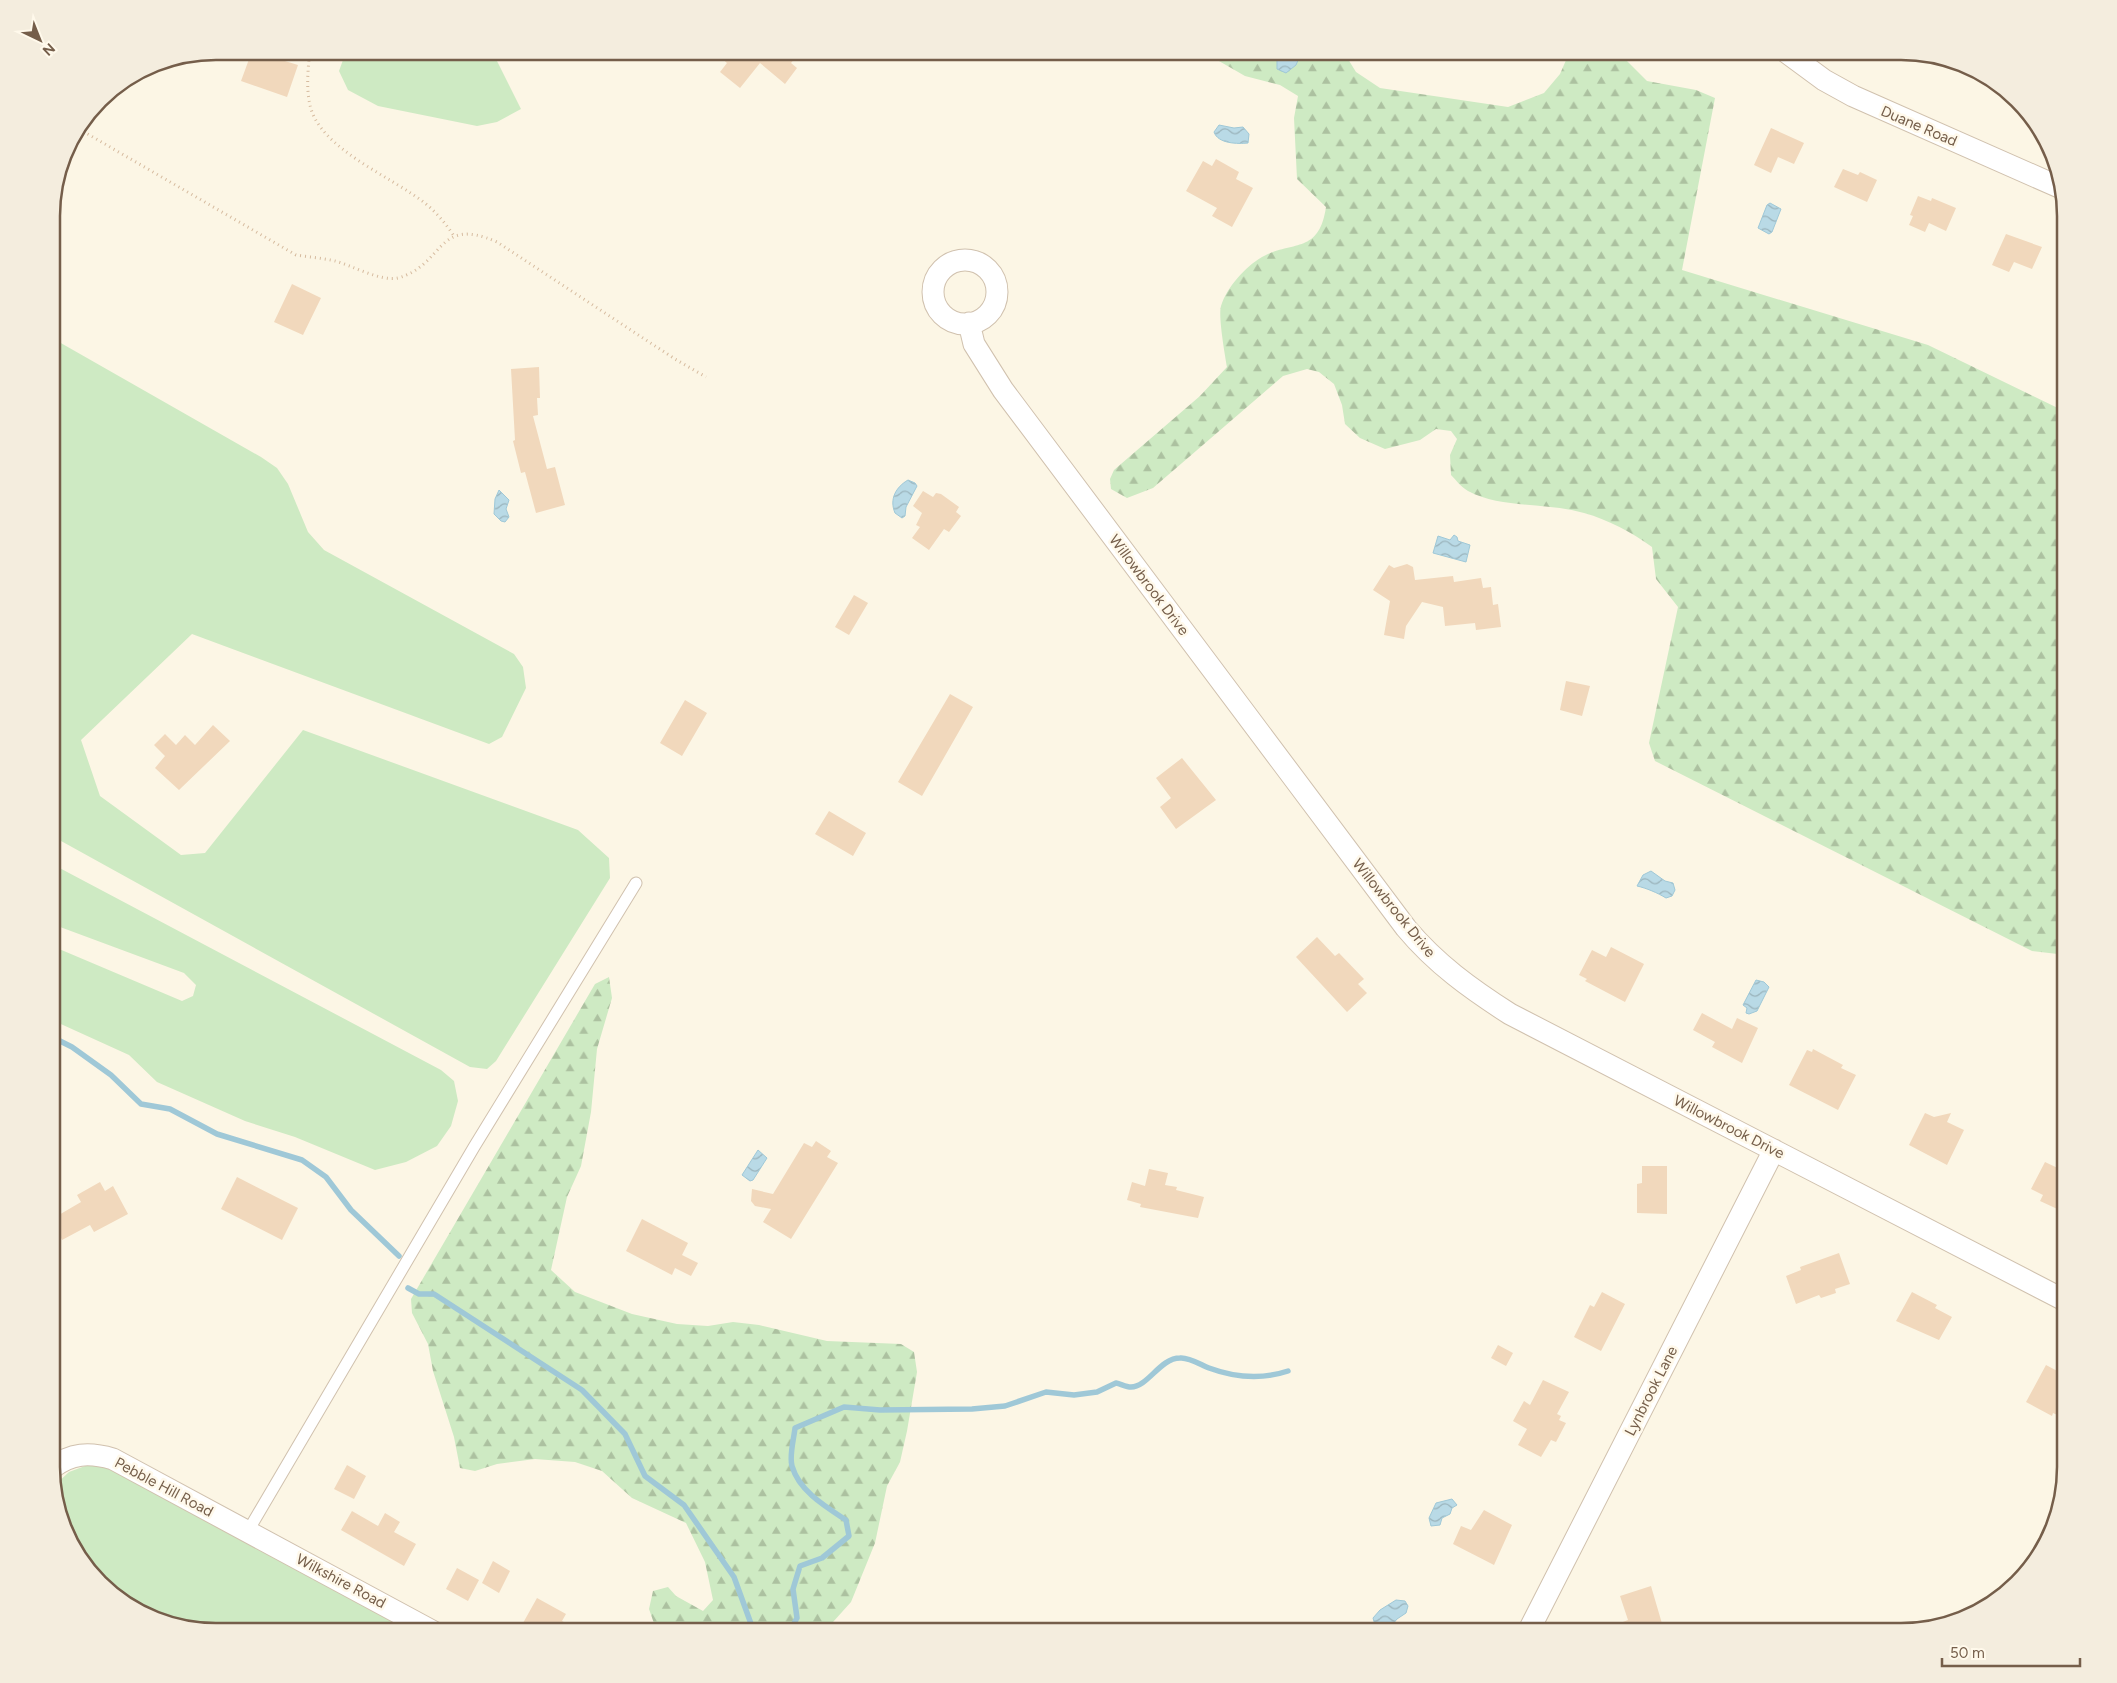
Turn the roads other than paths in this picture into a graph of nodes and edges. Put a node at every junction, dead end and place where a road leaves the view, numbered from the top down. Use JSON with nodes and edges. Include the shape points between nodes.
{"nodes":[{"id":1,"x":1797,"y":60,"type":"edge"},
{"id":2,"x":2054,"y":185,"type":"edge"},
{"id":3,"x":969,"y":323,"type":"dead end"},
{"id":4,"x":636,"y":883,"type":"dead end"},
{"id":5,"x":1774,"y":1150,"type":"junction"},
{"id":6,"x":2057,"y":1296,"type":"edge"},
{"id":7,"x":60,"y":1464,"type":"edge"},
{"id":8,"x":248,"y":1531,"type":"junction"},
{"id":9,"x":417,"y":1623,"type":"edge"},
{"id":10,"x":1533,"y":1623,"type":"edge"}],
"edges":[{"from":1,"to":2,"type":"street","name":"Duane Road","via":[[1852,96]]},
{"from":3,"to":5,"type":"street","name":"Willowbrook Drive","via":[[974,344],[1003,390],[1406,928],[1428,952],[1468,986],[1510,1014]]},
{"from":4,"to":8,"type":"lane","via":[[474,1147]]},
{"from":5,"to":6,"type":"street","name":"Willowbrook Drive"},
{"from":5,"to":10,"type":"street","name":"Lynbrook Lane"},
{"from":7,"to":8,"type":"street","name":"Pebble Hill Road","via":[[76,1455],[113,1459]]},
{"from":8,"to":9,"type":"street","name":"Wilkshire Road"}]}
